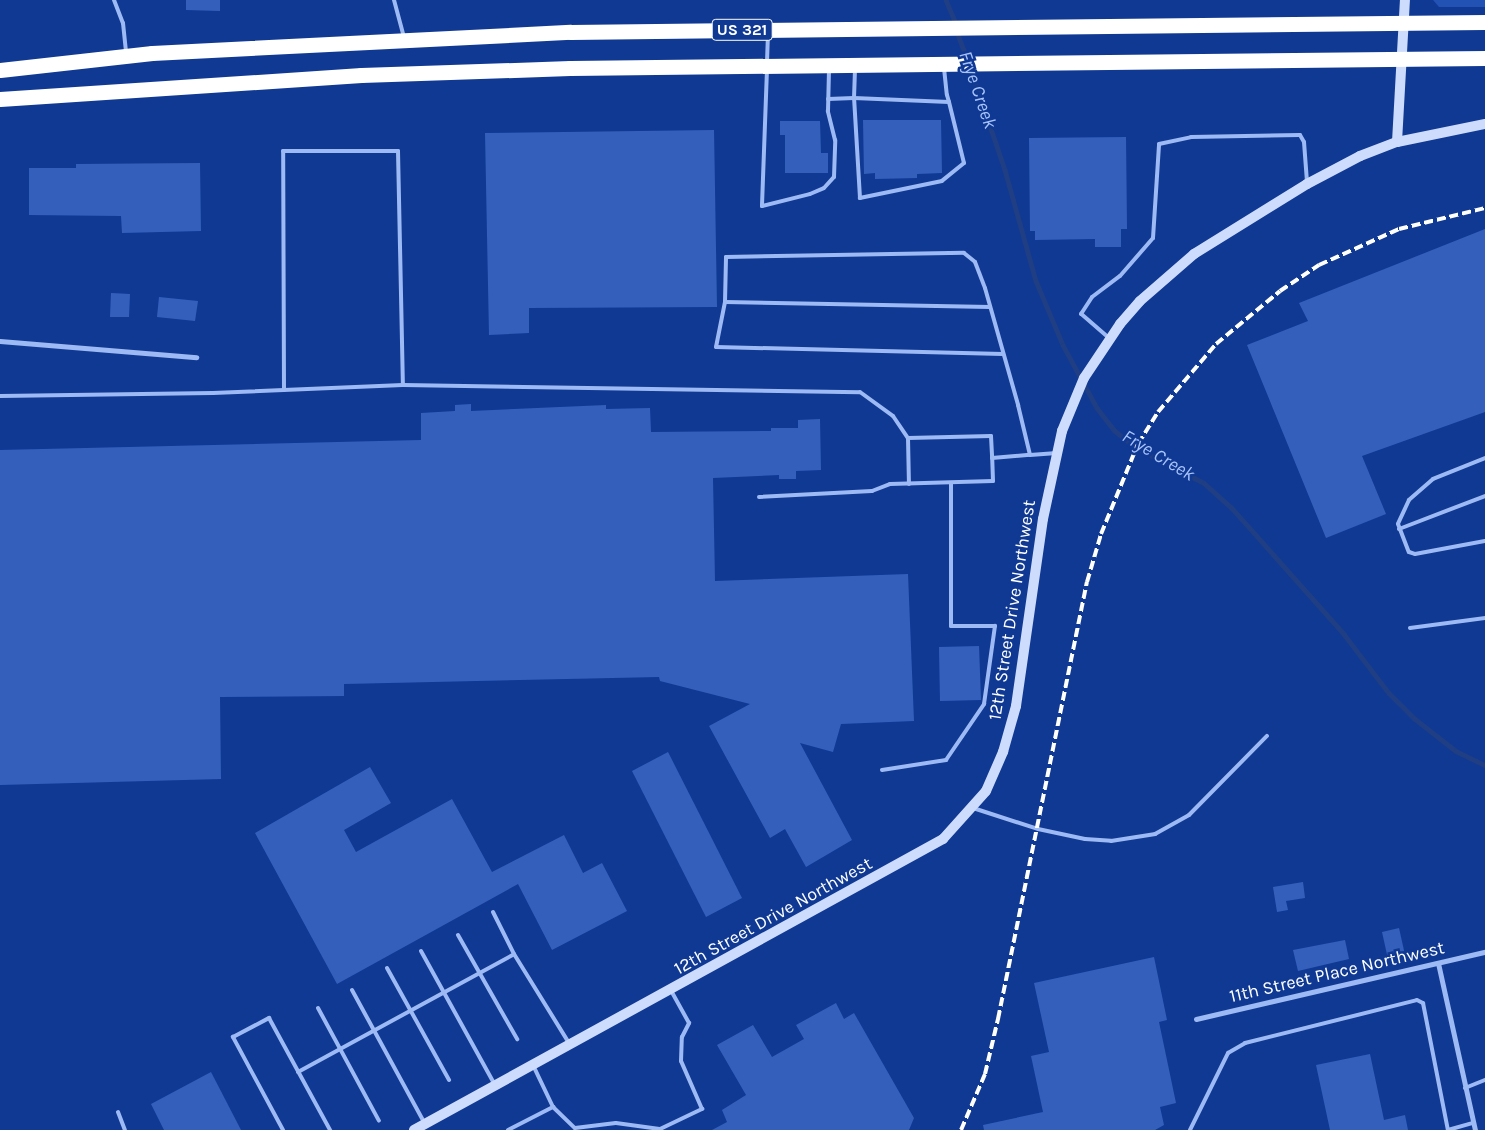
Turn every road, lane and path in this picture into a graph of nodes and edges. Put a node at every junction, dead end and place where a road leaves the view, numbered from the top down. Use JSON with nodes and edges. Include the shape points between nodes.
{"nodes":[{"id":1,"x":114,"y":0,"type":"edge"},
{"id":2,"x":394,"y":0,"type":"edge"},
{"id":3,"x":1406,"y":0,"type":"edge"},
{"id":4,"x":1485,"y":22,"type":"edge"},
{"id":5,"x":1404,"y":23,"type":"junction"},
{"id":6,"x":768,"y":30,"type":"junction"},
{"id":7,"x":405,"y":39,"type":"junction"},
{"id":8,"x":126,"y":56,"type":"junction"},
{"id":9,"x":1485,"y":58,"type":"edge"},
{"id":10,"x":1402,"y":60,"type":"junction"},
{"id":11,"x":944,"y":63,"type":"junction"},
{"id":12,"x":829,"y":64,"type":"junction"},
{"id":13,"x":855,"y":64,"type":"junction"},
{"id":14,"x":767,"y":65,"type":"junction"},
{"id":15,"x":0,"y":70,"type":"edge"},
{"id":16,"x":854,"y":98,"type":"junction"},
{"id":17,"x":0,"y":99,"type":"edge"},
{"id":18,"x":828,"y":99,"type":"junction"},
{"id":19,"x":949,"y":102,"type":"junction"},
{"id":20,"x":1485,"y":124,"type":"edge"},
{"id":21,"x":1397,"y":142,"type":"junction"},
{"id":22,"x":1307,"y":184,"type":"junction"},
{"id":23,"x":725,"y":302,"type":"junction"},
{"id":24,"x":990,"y":307,"type":"junction"},
{"id":25,"x":1110,"y":338,"type":"junction"},
{"id":26,"x":0,"y":341,"type":"edge"},
{"id":27,"x":1003,"y":354,"type":"junction"},
{"id":28,"x":196,"y":357,"type":"dead end"},
{"id":29,"x":403,"y":385,"type":"junction"},
{"id":30,"x":284,"y":390,"type":"junction"},
{"id":31,"x":0,"y":396,"type":"edge"},
{"id":32,"x":908,"y":438,"type":"junction"},
{"id":33,"x":1057,"y":454,"type":"junction"},
{"id":34,"x":1030,"y":455,"type":"junction"},
{"id":35,"x":992,"y":458,"type":"junction"},
{"id":36,"x":1485,"y":458,"type":"edge"},
{"id":37,"x":951,"y":483,"type":"junction"},
{"id":38,"x":910,"y":484,"type":"junction"},
{"id":39,"x":1485,"y":496,"type":"edge"},
{"id":40,"x":759,"y":497,"type":"dead end"},
{"id":41,"x":1399,"y":529,"type":"junction"},
{"id":42,"x":1485,"y":541,"type":"edge"},
{"id":43,"x":1485,"y":618,"type":"edge"},
{"id":44,"x":1410,"y":628,"type":"dead end"},
{"id":45,"x":1267,"y":736,"type":"dead end"},
{"id":46,"x":882,"y":770,"type":"dead end"},
{"id":47,"x":973,"y":808,"type":"junction"},
{"id":48,"x":493,"y":912,"type":"dead end"},
{"id":49,"x":458,"y":935,"type":"dead end"},
{"id":50,"x":422,"y":951,"type":"dead end"},
{"id":51,"x":1485,"y":952,"type":"edge"},
{"id":52,"x":514,"y":954,"type":"junction"},
{"id":53,"x":1438,"y":963,"type":"junction"},
{"id":54,"x":387,"y":968,"type":"dead end"},
{"id":55,"x":478,"y":974,"type":"junction"},
{"id":56,"x":352,"y":990,"type":"dead end"},
{"id":57,"x":671,"y":990,"type":"junction"},
{"id":58,"x":445,"y":992,"type":"junction"},
{"id":59,"x":318,"y":1008,"type":"dead end"},
{"id":60,"x":411,"y":1011,"type":"junction"},
{"id":61,"x":1196,"y":1019,"type":"dead end"},
{"id":62,"x":375,"y":1030,"type":"junction"},
{"id":63,"x":518,"y":1039,"type":"dead end"},
{"id":64,"x":570,"y":1045,"type":"junction"},
{"id":65,"x":340,"y":1050,"type":"junction"},
{"id":66,"x":533,"y":1065,"type":"junction"},
{"id":67,"x":298,"y":1072,"type":"junction"},
{"id":68,"x":449,"y":1080,"type":"dead end"},
{"id":69,"x":1485,"y":1080,"type":"edge"},
{"id":70,"x":496,"y":1086,"type":"junction"},
{"id":71,"x":1466,"y":1088,"type":"junction"},
{"id":72,"x":553,"y":1107,"type":"junction"},
{"id":73,"x":118,"y":1112,"type":"dead end"},
{"id":74,"x":379,"y":1121,"type":"dead end"},
{"id":75,"x":1474,"y":1123,"type":"junction"},
{"id":76,"x":425,"y":1124,"type":"junction"},
{"id":77,"x":125,"y":1130,"type":"edge"},
{"id":78,"x":283,"y":1130,"type":"edge"},
{"id":79,"x":330,"y":1130,"type":"edge"},
{"id":80,"x":414,"y":1130,"type":"edge"},
{"id":81,"x":508,"y":1130,"type":"edge"},
{"id":82,"x":1190,"y":1130,"type":"edge"},
{"id":83,"x":1448,"y":1130,"type":"edge"},
{"id":84,"x":1475,"y":1130,"type":"edge"}],
"edges":[{"from":1,"to":8,"type":"lane","via":[[123,23]]},
{"from":2,"to":7,"type":"lane"},
{"from":3,"to":5,"type":"street"},
{"from":4,"to":5,"type":"highway","number":"US 321"},
{"from":5,"to":6,"type":"highway","number":"US 321"},
{"from":5,"to":10,"type":"street"},
{"from":6,"to":7,"type":"highway","number":"US 321","via":[[570,32]]},
{"from":6,"to":14,"type":"lane"},
{"from":7,"to":8,"type":"highway","number":"US 321"},
{"from":8,"to":15,"type":"highway","number":"US 321"},
{"from":9,"to":10,"type":"highway","number":"US 321"},
{"from":10,"to":11,"type":"highway","number":"US 321"},
{"from":10,"to":21,"type":"street"},
{"from":11,"to":13,"type":"highway","number":"US 321"},
{"from":11,"to":19,"type":"lane"},
{"from":12,"to":13,"type":"highway","number":"US 321"},
{"from":12,"to":14,"type":"highway","number":"US 321"},
{"from":12,"to":18,"type":"lane"},
{"from":13,"to":16,"type":"lane"},
{"from":14,"to":17,"type":"highway","number":"US 321","via":[[361,75]]},
{"from":14,"to":18,"type":"lane","via":[[762,206],[810,194],[824,188],[834,177],[835,140]]},
{"from":16,"to":18,"type":"lane"},
{"from":16,"to":19,"type":"lane"},
{"from":16,"to":19,"type":"lane","via":[[860,198],[942,182],[964,163]]},
{"from":20,"to":21,"type":"street","name":"12th Street Drive Northwest"},
{"from":21,"to":22,"type":"street","name":"12th Street Drive Northwest"},
{"from":22,"to":25,"type":"street","name":"12th Street Drive Northwest","via":[[1194,254],[1140,301]]},
{"from":22,"to":25,"type":"lane","via":[[1303,164],[1304,142],[1300,136],[1192,137],[1159,144],[1153,238],[1120,276],[1092,297],[1081,314]]},
{"from":23,"to":24,"type":"lane"},
{"from":23,"to":24,"type":"lane","via":[[726,257],[964,253],[975,262]]},
{"from":23,"to":27,"type":"lane","via":[[716,347]]},
{"from":24,"to":27,"type":"lane"},
{"from":25,"to":33,"type":"street","name":"12th Street Drive Northwest","via":[[1075,397]]},
{"from":26,"to":28,"type":"street"},
{"from":27,"to":34,"type":"lane"},
{"from":29,"to":30,"type":"lane"},
{"from":29,"to":30,"type":"lane","via":[[398,151],[282,151]]},
{"from":29,"to":32,"type":"lane","via":[[860,392],[893,416]]},
{"from":30,"to":31,"type":"lane"},
{"from":32,"to":35,"type":"lane","via":[[990,436]]},
{"from":32,"to":38,"type":"lane"},
{"from":33,"to":34,"type":"lane"},
{"from":33,"to":47,"type":"street","name":"12th Street Drive Northwest","via":[[1043,519],[1016,706],[1003,752],[986,791]]},
{"from":34,"to":35,"type":"lane"},
{"from":35,"to":37,"type":"lane","via":[[993,481]]},
{"from":36,"to":41,"type":"lane","via":[[1433,479],[1408,500]]},
{"from":37,"to":38,"type":"lane"},
{"from":37,"to":46,"type":"lane","via":[[951,626],[995,626],[984,704],[946,760]]},
{"from":38,"to":40,"type":"lane","via":[[890,484],[872,491]]},
{"from":39,"to":41,"type":"lane"},
{"from":41,"to":42,"type":"lane","via":[[1409,552],[1415,554]]},
{"from":43,"to":44,"type":"lane"},
{"from":45,"to":47,"type":"lane","via":[[1189,815],[1155,834],[1111,841],[1085,839],[1038,829]]},
{"from":47,"to":57,"type":"street","name":"12th Street Drive Northwest","via":[[943,839],[915,856]]},
{"from":48,"to":52,"type":"lane"},
{"from":49,"to":55,"type":"lane"},
{"from":50,"to":58,"type":"lane"},
{"from":51,"to":53,"type":"street","name":"11th Street Place Northwest"},
{"from":52,"to":55,"type":"lane"},
{"from":52,"to":64,"type":"lane"},
{"from":53,"to":61,"type":"street","name":"11th Street Place Northwest"},
{"from":53,"to":71,"type":"street"},
{"from":54,"to":60,"type":"lane"},
{"from":55,"to":58,"type":"lane"},
{"from":55,"to":63,"type":"lane"},
{"from":56,"to":62,"type":"lane"},
{"from":57,"to":64,"type":"street","name":"12th Street Drive Northwest"},
{"from":57,"to":72,"type":"lane","via":[[690,1023],[682,1037],[681,1061],[702,1108],[660,1129],[616,1122],[575,1128]]},
{"from":58,"to":60,"type":"lane"},
{"from":58,"to":70,"type":"lane"},
{"from":59,"to":65,"type":"lane"},
{"from":60,"to":62,"type":"lane"},
{"from":60,"to":68,"type":"lane"},
{"from":62,"to":65,"type":"lane"},
{"from":62,"to":76,"type":"lane"},
{"from":64,"to":66,"type":"street","name":"12th Street Drive Northwest"},
{"from":65,"to":67,"type":"lane"},
{"from":65,"to":74,"type":"lane"},
{"from":66,"to":70,"type":"street","name":"12th Street Drive Northwest"},
{"from":66,"to":72,"type":"lane"},
{"from":67,"to":78,"type":"lane","via":[[269,1018],[233,1037]]},
{"from":67,"to":79,"type":"lane"},
{"from":69,"to":71,"type":"lane"},
{"from":70,"to":76,"type":"street","name":"12th Street Drive Northwest"},
{"from":71,"to":75,"type":"street"},
{"from":72,"to":81,"type":"lane"},
{"from":73,"to":77,"type":"lane"},
{"from":75,"to":83,"type":"lane"},
{"from":75,"to":84,"type":"street"},
{"from":76,"to":80,"type":"street","name":"12th Street Drive Northwest"},
{"from":82,"to":83,"type":"lane","via":[[1228,1052],[1282,1032],[1417,1000],[1422,1003]]}]}
